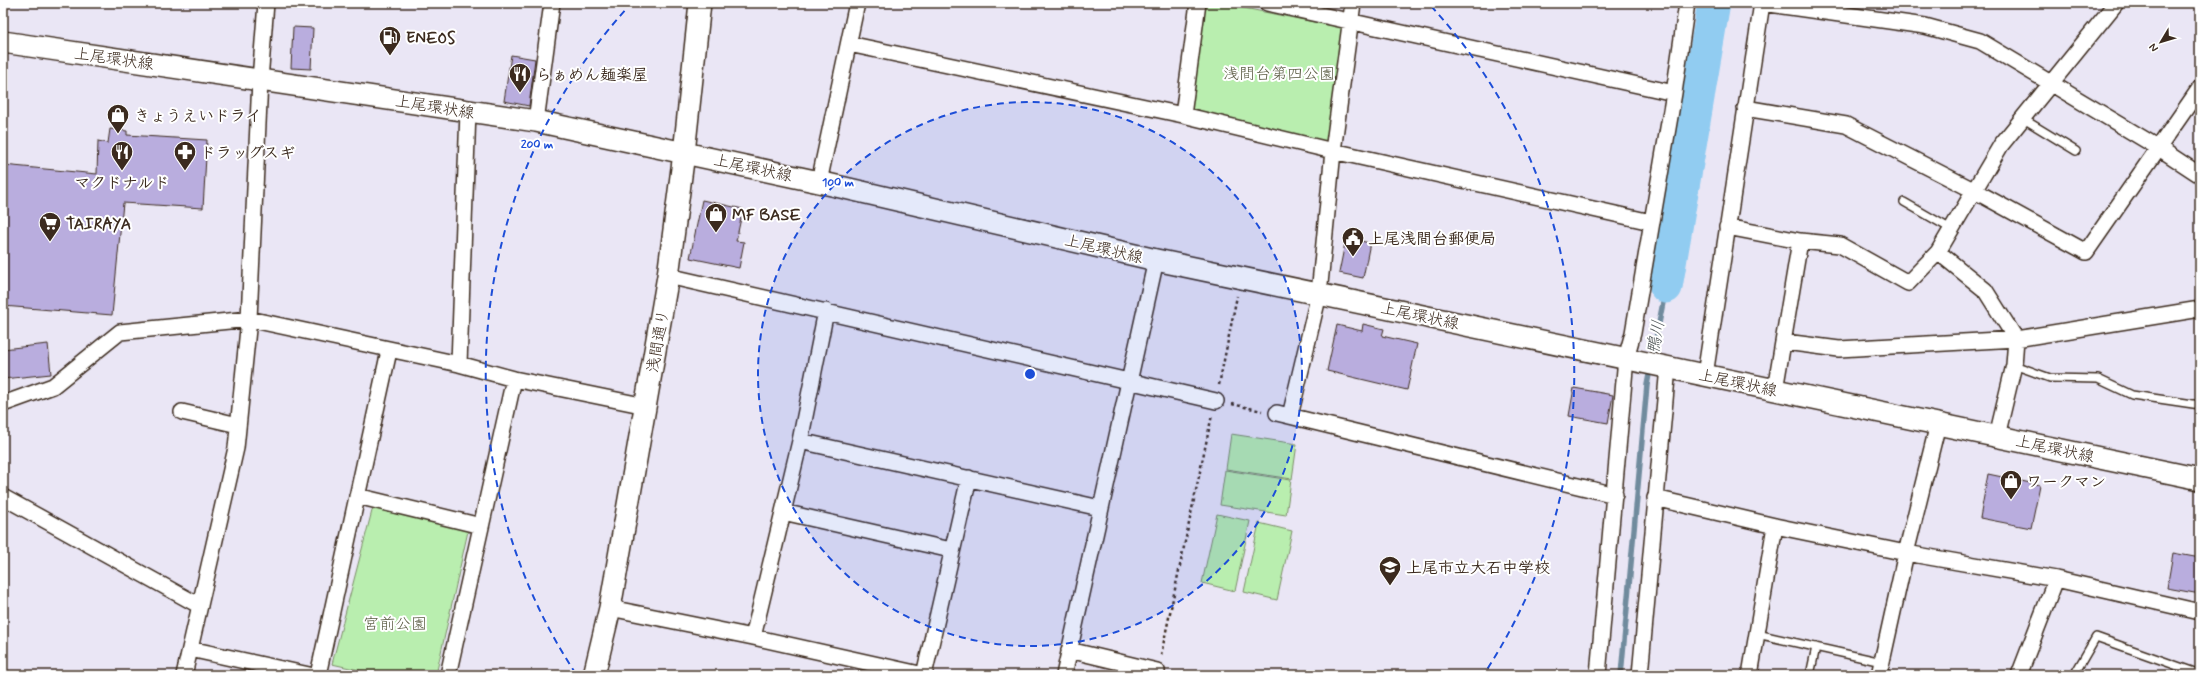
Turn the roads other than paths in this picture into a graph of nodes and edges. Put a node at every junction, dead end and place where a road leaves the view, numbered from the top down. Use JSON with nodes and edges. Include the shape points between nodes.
{"nodes":[{"id":1,"x":266,"y":3,"type":"edge"},
{"id":2,"x":552,"y":3,"type":"edge"},
{"id":3,"x":700,"y":3,"type":"edge"},
{"id":4,"x":857,"y":3,"type":"edge"},
{"id":5,"x":1198,"y":3,"type":"edge"},
{"id":6,"x":1267,"y":3,"type":"edge"},
{"id":7,"x":1353,"y":3,"type":"edge"},
{"id":8,"x":1687,"y":3,"type":"edge"},
{"id":9,"x":1762,"y":3,"type":"edge"},
{"id":10,"x":2116,"y":3,"type":"edge"},
{"id":11,"x":1350,"y":22,"type":"junction"},
{"id":12,"x":3,"y":42,"type":"edge"},
{"id":13,"x":849,"y":44,"type":"junction"},
{"id":14,"x":260,"y":80,"type":"junction"},
{"id":15,"x":2050,"y":83,"type":"junction"},
{"id":16,"x":2200,"y":88,"type":"edge"},
{"id":17,"x":1674,"y":92,"type":"junction"},
{"id":18,"x":1745,"y":108,"type":"junction"},
{"id":19,"x":468,"y":111,"type":"junction"},
{"id":20,"x":1183,"y":115,"type":"junction"},
{"id":21,"x":2022,"y":118,"type":"junction"},
{"id":22,"x":536,"y":121,"type":"junction"},
{"id":23,"x":2159,"y":148,"type":"junction"},
{"id":24,"x":1334,"y":151,"type":"junction"},
{"id":25,"x":2076,"y":151,"type":"dead end"},
{"id":26,"x":684,"y":153,"type":"junction"},
{"id":27,"x":2200,"y":175,"type":"edge"},
{"id":28,"x":819,"y":182,"type":"junction"},
{"id":29,"x":1973,"y":190,"type":"junction"},
{"id":30,"x":1904,"y":202,"type":"dead end"},
{"id":31,"x":1651,"y":222,"type":"junction"},
{"id":32,"x":1727,"y":228,"type":"junction"},
{"id":33,"x":1951,"y":230,"type":"junction"},
{"id":34,"x":1800,"y":241,"type":"junction"},
{"id":35,"x":1938,"y":252,"type":"junction"},
{"id":36,"x":1156,"y":260,"type":"junction"},
{"id":37,"x":668,"y":276,"type":"junction"},
{"id":38,"x":1319,"y":294,"type":"junction"},
{"id":39,"x":2198,"y":307,"type":"edge"},
{"id":40,"x":826,"y":311,"type":"junction"},
{"id":41,"x":249,"y":319,"type":"junction"},
{"id":42,"x":2016,"y":339,"type":"junction"},
{"id":43,"x":1785,"y":342,"type":"junction"},
{"id":44,"x":389,"y":351,"type":"junction"},
{"id":45,"x":1626,"y":358,"type":"junction"},
{"id":46,"x":459,"y":364,"type":"junction"},
{"id":47,"x":2014,"y":365,"type":"junction"},
{"id":48,"x":1668,"y":368,"type":"junction"},
{"id":49,"x":1705,"y":375,"type":"junction"},
{"id":50,"x":514,"y":379,"type":"junction"},
{"id":51,"x":1129,"y":381,"type":"junction"},
{"id":52,"x":1775,"y":390,"type":"junction"},
{"id":53,"x":1216,"y":401,"type":"road end"},
{"id":54,"x":3,"y":404,"type":"edge"},
{"id":55,"x":2200,"y":405,"type":"edge"},
{"id":56,"x":646,"y":406,"type":"junction"},
{"id":57,"x":182,"y":412,"type":"dead end"},
{"id":58,"x":238,"y":424,"type":"junction"},
{"id":59,"x":1938,"y":424,"type":"junction"},
{"id":60,"x":1997,"y":436,"type":"junction"},
{"id":61,"x":800,"y":441,"type":"junction"},
{"id":62,"x":969,"y":478,"type":"junction"},
{"id":63,"x":2200,"y":479,"type":"edge"},
{"id":64,"x":1615,"y":495,"type":"junction"},
{"id":65,"x":357,"y":496,"type":"junction"},
{"id":66,"x":3,"y":497,"type":"edge"},
{"id":67,"x":1655,"y":498,"type":"junction"},
{"id":68,"x":1100,"y":508,"type":"junction"},
{"id":69,"x":783,"y":512,"type":"junction"},
{"id":70,"x":481,"y":526,"type":"junction"},
{"id":71,"x":1775,"y":526,"type":"junction"},
{"id":72,"x":951,"y":550,"type":"junction"},
{"id":73,"x":1906,"y":553,"type":"junction"},
{"id":74,"x":2056,"y":579,"type":"junction"},
{"id":75,"x":200,"y":606,"type":"junction"},
{"id":76,"x":610,"y":608,"type":"junction"},
{"id":77,"x":2200,"y":612,"type":"edge"},
{"id":78,"x":1757,"y":634,"type":"junction"},
{"id":79,"x":753,"y":636,"type":"junction"},
{"id":80,"x":1816,"y":647,"type":"junction"},
{"id":81,"x":190,"y":648,"type":"junction"},
{"id":82,"x":1069,"y":650,"type":"junction"},
{"id":83,"x":1881,"y":669,"type":"edge"},
{"id":84,"x":1157,"y":671,"type":"road end"},
{"id":85,"x":2200,"y":674,"type":"edge"},
{"id":86,"x":184,"y":675,"type":"edge"},
{"id":87,"x":309,"y":675,"type":"edge"},
{"id":88,"x":318,"y":675,"type":"edge"},
{"id":89,"x":448,"y":675,"type":"edge"},
{"id":90,"x":594,"y":675,"type":"edge"},
{"id":91,"x":924,"y":675,"type":"edge"},
{"id":92,"x":1064,"y":675,"type":"edge"},
{"id":93,"x":1598,"y":675,"type":"edge"},
{"id":94,"x":1640,"y":675,"type":"edge"},
{"id":95,"x":1750,"y":675,"type":"edge"},
{"id":96,"x":1810,"y":675,"type":"edge"},
{"id":97,"x":2019,"y":675,"type":"edge"},
{"id":98,"x":2074,"y":675,"type":"edge"}],
"edges":[{"from":1,"to":14,"type":"street"},
{"from":2,"to":22,"type":"street"},
{"from":3,"to":26,"type":"main road","name":"浅間通り"},
{"from":4,"to":13,"type":"street"},
{"from":5,"to":20,"type":"street"},
{"from":6,"to":11,"type":"street"},
{"from":7,"to":11,"type":"street"},
{"from":8,"to":17,"type":"street"},
{"from":9,"to":15,"type":"street","via":[[1932,28],[1980,41]]},
{"from":9,"to":18,"type":"street"},
{"from":10,"to":15,"type":"street"},
{"from":11,"to":17,"type":"street"},
{"from":11,"to":24,"type":"street"},
{"from":12,"to":14,"type":"main road","name":"上尾環状線"},
{"from":13,"to":20,"type":"street"},
{"from":13,"to":28,"type":"street"},
{"from":14,"to":19,"type":"main road","name":"上尾環状線"},
{"from":14,"to":41,"type":"street"},
{"from":15,"to":21,"type":"street"},
{"from":15,"to":23,"type":"street"},
{"from":16,"to":23,"type":"street"},
{"from":17,"to":31,"type":"street"},
{"from":18,"to":29,"type":"street","via":[[1846,125]]},
{"from":18,"to":32,"type":"street"},
{"from":19,"to":22,"type":"main road","name":"上尾環状線"},
{"from":19,"to":46,"type":"street"},
{"from":20,"to":24,"type":"street"},
{"from":21,"to":25,"type":"lane"},
{"from":21,"to":29,"type":"street","via":[[2001,145]]},
{"from":22,"to":26,"type":"main road","name":"上尾環状線"},
{"from":23,"to":27,"type":"street"},
{"from":23,"to":29,"type":"street","via":[[2086,252]]},
{"from":24,"to":31,"type":"street"},
{"from":24,"to":38,"type":"street"},
{"from":26,"to":28,"type":"main road","name":"上尾環状線"},
{"from":26,"to":37,"type":"main road","name":"浅間通り"},
{"from":28,"to":36,"type":"main road","name":"上尾環状線"},
{"from":29,"to":33,"type":"street"},
{"from":30,"to":33,"type":"lane"},
{"from":31,"to":45,"type":"street","via":[[1633,333]]},
{"from":32,"to":34,"type":"street"},
{"from":32,"to":49,"type":"street"},
{"from":33,"to":35,"type":"street"},
{"from":34,"to":35,"type":"street","via":[[1840,245],[1908,283]]},
{"from":34,"to":43,"type":"street"},
{"from":35,"to":42,"type":"street","via":[[1985,290]]},
{"from":36,"to":38,"type":"main road","name":"上尾環状線"},
{"from":36,"to":51,"type":"street"},
{"from":37,"to":40,"type":"street"},
{"from":37,"to":56,"type":"main road","name":"浅間通り"},
{"from":38,"to":45,"type":"main road","name":"上尾環状線"},
{"from":38,"to":64,"type":"street","via":[[1283,415]]},
{"from":39,"to":42,"type":"street"},
{"from":40,"to":51,"type":"street"},
{"from":40,"to":61,"type":"street"},
{"from":41,"to":44,"type":"street"},
{"from":41,"to":54,"type":"street","via":[[120,332],[53,386]]},
{"from":41,"to":58,"type":"street"},
{"from":42,"to":43,"type":"street","via":[[1839,349]]},
{"from":42,"to":47,"type":"street"},
{"from":43,"to":52,"type":"street"},
{"from":44,"to":46,"type":"street"},
{"from":44,"to":65,"type":"street"},
{"from":45,"to":48,"type":"main road","name":"上尾環状線"},
{"from":45,"to":64,"type":"street"},
{"from":46,"to":50,"type":"street"},
{"from":47,"to":55,"type":"lane","via":[[2050,378],[2098,379],[2132,395]]},
{"from":47,"to":60,"type":"street"},
{"from":48,"to":49,"type":"main road","name":"上尾環状線"},
{"from":48,"to":67,"type":"street"},
{"from":49,"to":52,"type":"main road","name":"上尾環状線"},
{"from":50,"to":56,"type":"street"},
{"from":50,"to":70,"type":"street"},
{"from":51,"to":53,"type":"street"},
{"from":51,"to":68,"type":"street"},
{"from":52,"to":59,"type":"main road","name":"上尾環状線"},
{"from":56,"to":76,"type":"main road","name":"浅間通り"},
{"from":57,"to":58,"type":"street"},
{"from":58,"to":75,"type":"street","via":[[236,448]]},
{"from":59,"to":60,"type":"main road","name":"上尾環状線"},
{"from":59,"to":73,"type":"street"},
{"from":60,"to":63,"type":"main road","name":"上尾環状線"},
{"from":61,"to":62,"type":"street"},
{"from":61,"to":69,"type":"street"},
{"from":62,"to":68,"type":"street"},
{"from":62,"to":72,"type":"street"},
{"from":64,"to":93,"type":"street"},
{"from":65,"to":70,"type":"street"},
{"from":65,"to":88,"type":"street"},
{"from":66,"to":75,"type":"street"},
{"from":67,"to":71,"type":"street"},
{"from":67,"to":94,"type":"street"},
{"from":68,"to":82,"type":"street"},
{"from":69,"to":72,"type":"street"},
{"from":69,"to":79,"type":"street"},
{"from":70,"to":89,"type":"street"},
{"from":71,"to":73,"type":"street"},
{"from":71,"to":78,"type":"street"},
{"from":72,"to":91,"type":"street"},
{"from":73,"to":74,"type":"street"},
{"from":73,"to":83,"type":"street"},
{"from":74,"to":77,"type":"street"},
{"from":74,"to":97,"type":"street"},
{"from":75,"to":81,"type":"street"},
{"from":76,"to":79,"type":"street"},
{"from":76,"to":90,"type":"main road","name":"浅間通り"},
{"from":78,"to":80,"type":"lane"},
{"from":78,"to":95,"type":"street"},
{"from":79,"to":91,"type":"street"},
{"from":80,"to":83,"type":"lane"},
{"from":80,"to":96,"type":"lane"},
{"from":81,"to":86,"type":"street"},
{"from":81,"to":87,"type":"street"},
{"from":82,"to":84,"type":"street"},
{"from":82,"to":92,"type":"street"},
{"from":85,"to":98,"type":"lane","via":[[2096,637]]}]}
